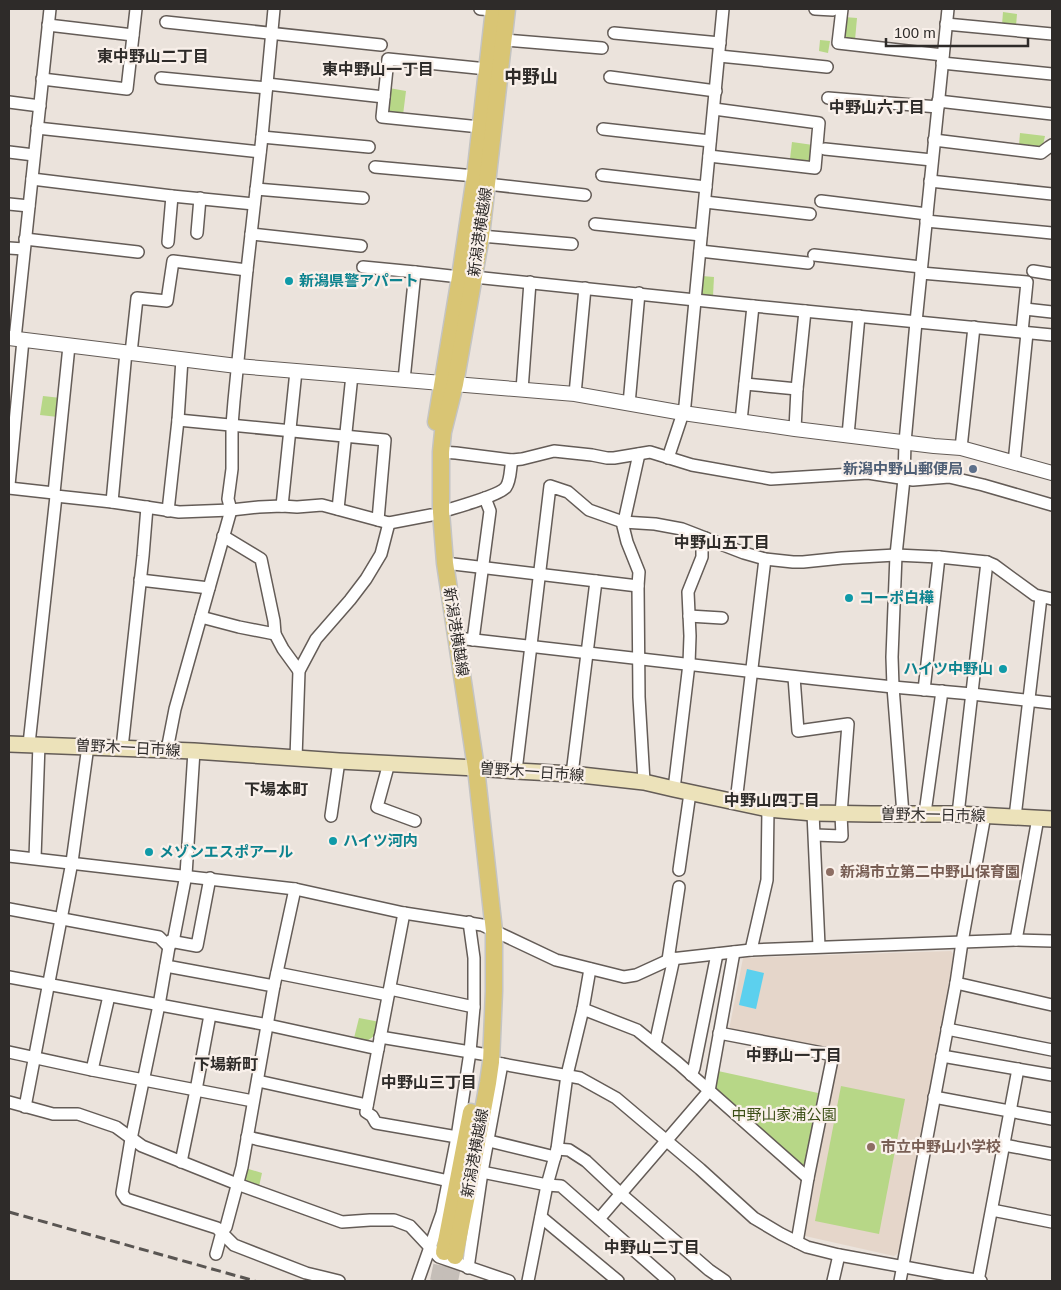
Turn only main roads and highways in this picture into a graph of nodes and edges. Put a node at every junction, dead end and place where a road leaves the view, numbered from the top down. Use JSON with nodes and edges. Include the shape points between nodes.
{"nodes":[{"id":1,"x":494,"y":9,"type":"edge"},
{"id":2,"x":481,"y":180,"type":"junction"},
{"id":3,"x":467,"y":277,"type":"junction"},
{"id":4,"x":449,"y":383,"type":"junction"},
{"id":5,"x":436,"y":514,"type":"junction"},
{"id":6,"x":9,"y":744,"type":"edge"},
{"id":7,"x":472,"y":768,"type":"junction"},
{"id":8,"x":1045,"y":819,"type":"edge"},
{"id":9,"x":486,"y":1058,"type":"junction"}],
"edges":[{"from":1,"to":2,"type":"main road","name":"新潟港横越線","via":[[480,127]]},
{"from":1,"to":2,"type":"main road","name":"新潟港横越線","via":[[504,40]]},
{"from":2,"to":3,"type":"main road","name":"新潟港横越線"},
{"from":2,"to":3,"type":"main road","name":"新潟港横越線","via":[[481,236]]},
{"from":3,"to":4,"type":"main road","name":"新潟港横越線"},
{"from":4,"to":5,"type":"main road","name":"新潟港横越線"},
{"from":4,"to":5,"type":"main road","name":"新潟港横越線","via":[[432,450]]},
{"from":5,"to":7,"type":"main road","name":"新潟港横越線","via":[[439,583]]},
{"from":5,"to":7,"type":"main road","name":"新潟港横越線","via":[[465,639]]},
{"from":6,"to":7,"type":"main road","name":"曽野木一日市線","via":[[194,751]]},
{"from":7,"to":8,"type":"main road","name":"曽野木一日市線","via":[[644,782],[768,809]]},
{"from":7,"to":9,"type":"main road","name":"新潟港横越線","via":[[482,926],[494,991]]},
{"from":9,"to":9,"type":"main road","name":"新潟港横越線","via":[[488,1083],[477,1171],[443,1252],[477,1082]]}]}
